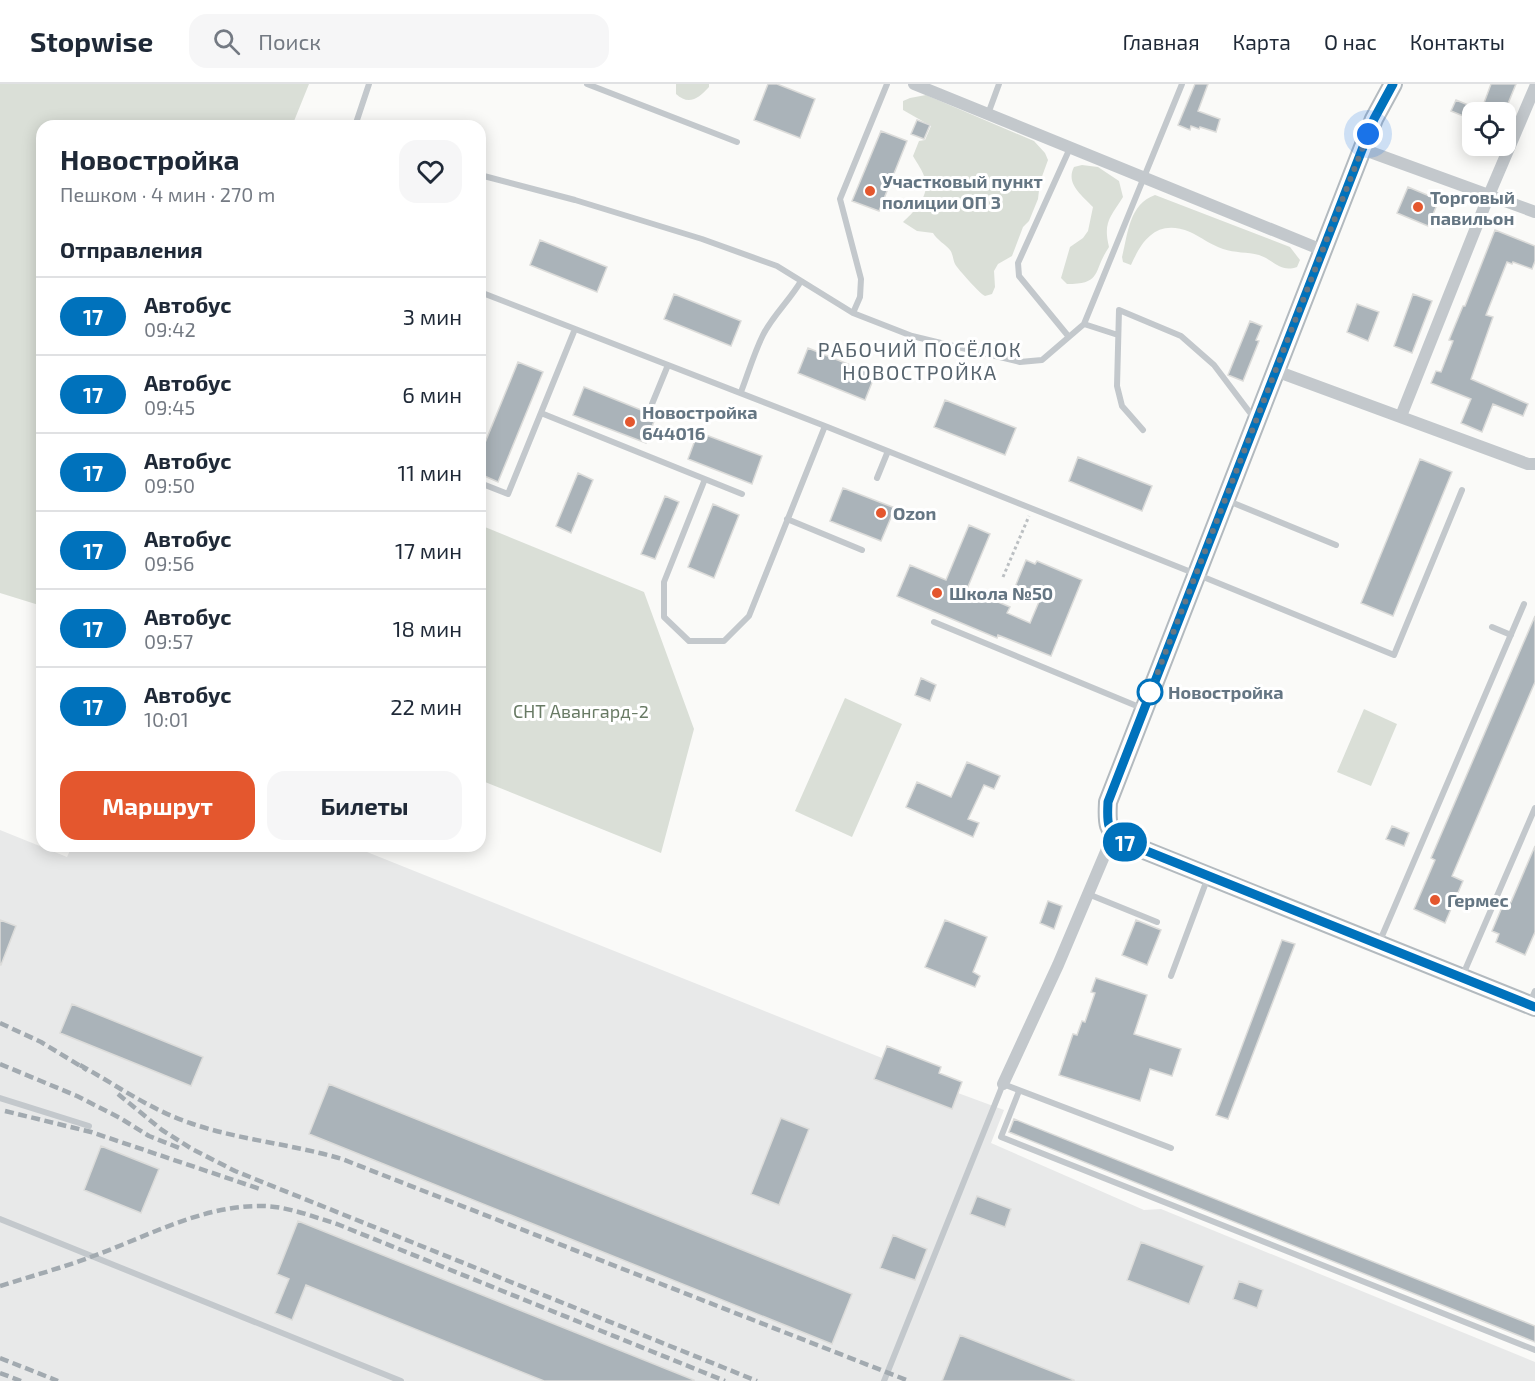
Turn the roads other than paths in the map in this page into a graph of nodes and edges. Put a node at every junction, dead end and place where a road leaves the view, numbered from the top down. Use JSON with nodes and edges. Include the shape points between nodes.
{"nodes":[{"id":1,"x":369,"y":84,"type":"edge"},
{"id":2,"x":587,"y":84,"type":"edge"},
{"id":3,"x":887,"y":84,"type":"edge"},
{"id":4,"x":914,"y":84,"type":"edge"},
{"id":5,"x":999,"y":84,"type":"edge"},
{"id":6,"x":1182,"y":84,"type":"edge"},
{"id":7,"x":1393,"y":84,"type":"edge"},
{"id":8,"x":1535,"y":87,"type":"edge"},
{"id":9,"x":988,"y":114,"type":"junction"},
{"id":10,"x":357,"y":120,"type":"edge"},
{"id":11,"x":737,"y":142,"type":"dead end"},
{"id":12,"x":1070,"y":148,"type":"junction"},
{"id":13,"x":1362,"y":149,"type":"junction"},
{"id":14,"x":486,"y":177,"type":"edge"},
{"id":15,"x":1144,"y":178,"type":"junction"},
{"id":16,"x":1489,"y":195,"type":"junction"},
{"id":17,"x":1535,"y":212,"type":"edge"},
{"id":18,"x":1322,"y":250,"type":"junction"},
{"id":19,"x":801,"y":281,"type":"junction"},
{"id":20,"x":486,"y":294,"type":"edge"},
{"id":21,"x":853,"y":313,"type":"junction"},
{"id":22,"x":1084,"y":324,"type":"junction"},
{"id":23,"x":575,"y":329,"type":"junction"},
{"id":24,"x":1118,"y":335,"type":"junction"},
{"id":25,"x":1069,"y":337,"type":"junction"},
{"id":26,"x":668,"y":365,"type":"junction"},
{"id":27,"x":1276,"y":371,"type":"junction"},
{"id":28,"x":741,"y":392,"type":"junction"},
{"id":29,"x":652,"y":404,"type":"dead end"},
{"id":30,"x":541,"y":412,"type":"junction"},
{"id":31,"x":1401,"y":416,"type":"junction"},
{"id":32,"x":1257,"y":422,"type":"junction"},
{"id":33,"x":825,"y":426,"type":"junction"},
{"id":34,"x":1143,"y":430,"type":"dead end"},
{"id":35,"x":888,"y":451,"type":"junction"},
{"id":36,"x":1531,"y":464,"type":"edge"},
{"id":37,"x":878,"y":478,"type":"dead end"},
{"id":38,"x":705,"y":479,"type":"junction"},
{"id":39,"x":486,"y":485,"type":"edge"},
{"id":40,"x":1462,"y":490,"type":"dead end"},
{"id":41,"x":742,"y":494,"type":"dead end"},
{"id":42,"x":1225,"y":500,"type":"junction"},
{"id":43,"x":788,"y":519,"type":"junction"},
{"id":44,"x":1336,"y":545,"type":"dead end"},
{"id":45,"x":862,"y":550,"type":"dead end"},
{"id":46,"x":1196,"y":574,"type":"junction"},
{"id":47,"x":1524,"y":604,"type":"dead end"},
{"id":48,"x":934,"y":622,"type":"dead end"},
{"id":49,"x":1492,"y":627,"type":"dead end"},
{"id":50,"x":1511,"y":635,"type":"junction"},
{"id":51,"x":1144,"y":709,"type":"junction"},
{"id":52,"x":1535,"y":808,"type":"edge"},
{"id":53,"x":1113,"y":835,"type":"junction"},
{"id":54,"x":1208,"y":876,"type":"junction"},
{"id":55,"x":1088,"y":894,"type":"junction"},
{"id":56,"x":1158,"y":922,"type":"dead end"},
{"id":57,"x":1379,"y":944,"type":"junction"},
{"id":58,"x":1171,"y":976,"type":"dead end"},
{"id":59,"x":1462,"y":978,"type":"junction"},
{"id":60,"x":1533,"y":1001,"type":"edge"},
{"id":61,"x":1003,"y":1084,"type":"junction"},
{"id":62,"x":1019,"y":1091,"type":"junction"},
{"id":63,"x":0,"y":1098,"type":"edge"},
{"id":64,"x":88,"y":1126,"type":"dead end"},
{"id":65,"x":1171,"y":1148,"type":"dead end"},
{"id":66,"x":0,"y":1219,"type":"edge"},
{"id":67,"x":1535,"y":1350,"type":"edge"},
{"id":68,"x":401,"y":1381,"type":"edge"},
{"id":69,"x":884,"y":1381,"type":"edge"}],
"edges":[{"from":1,"to":10,"type":"lane"},
{"from":2,"to":11,"type":"lane"},
{"from":3,"to":21,"type":"lane","via":[[840,199],[861,279],[860,297]]},
{"from":4,"to":9,"type":"street"},
{"from":5,"to":9,"type":"lane"},
{"from":6,"to":15,"type":"lane"},
{"from":7,"to":13,"type":"street"},
{"from":8,"to":16,"type":"street"},
{"from":9,"to":12,"type":"street"},
{"from":12,"to":15,"type":"street"},
{"from":12,"to":25,"type":"lane","via":[[1018,264],[1020,276]]},
{"from":13,"to":16,"type":"street"},
{"from":13,"to":18,"type":"street"},
{"from":14,"to":19,"type":"lane","via":[[702,239],[777,266]]},
{"from":15,"to":18,"type":"street"},
{"from":15,"to":22,"type":"lane"},
{"from":16,"to":17,"type":"street"},
{"from":16,"to":31,"type":"street"},
{"from":18,"to":27,"type":"street"},
{"from":19,"to":21,"type":"lane"},
{"from":19,"to":28,"type":"lane","via":[[763,335]]},
{"from":20,"to":23,"type":"lane"},
{"from":21,"to":25,"type":"lane","via":[[912,336],[1020,362],[1042,360]]},
{"from":22,"to":24,"type":"lane"},
{"from":22,"to":25,"type":"lane"},
{"from":23,"to":26,"type":"lane"},
{"from":23,"to":30,"type":"lane"},
{"from":24,"to":32,"type":"lane","via":[[1119,310],[1180,336],[1214,365]]},
{"from":24,"to":34,"type":"lane","via":[[1117,386],[1122,406]]},
{"from":26,"to":28,"type":"lane"},
{"from":26,"to":29,"type":"lane"},
{"from":27,"to":31,"type":"street"},
{"from":27,"to":32,"type":"street"},
{"from":28,"to":33,"type":"lane"},
{"from":30,"to":38,"type":"lane"},
{"from":30,"to":39,"type":"lane","via":[[508,494]]},
{"from":31,"to":36,"type":"street"},
{"from":32,"to":42,"type":"street"},
{"from":33,"to":35,"type":"lane"},
{"from":33,"to":43,"type":"lane"},
{"from":35,"to":37,"type":"lane"},
{"from":35,"to":46,"type":"lane"},
{"from":38,"to":41,"type":"lane"},
{"from":38,"to":43,"type":"lane","via":[[664,582],[664,617],[689,641],[724,641],[749,616]]},
{"from":40,"to":46,"type":"lane","via":[[1394,655]]},
{"from":42,"to":44,"type":"lane"},
{"from":42,"to":46,"type":"street"},
{"from":43,"to":45,"type":"lane"},
{"from":46,"to":51,"type":"street"},
{"from":47,"to":50,"type":"lane"},
{"from":48,"to":51,"type":"lane"},
{"from":49,"to":50,"type":"lane"},
{"from":50,"to":57,"type":"lane"},
{"from":51,"to":53,"type":"street","via":[[1108,802],[1107,822]]},
{"from":52,"to":59,"type":"lane"},
{"from":53,"to":54,"type":"street"},
{"from":53,"to":55,"type":"street"},
{"from":54,"to":57,"type":"street"},
{"from":54,"to":58,"type":"lane"},
{"from":55,"to":56,"type":"lane"},
{"from":55,"to":61,"type":"street"},
{"from":57,"to":59,"type":"street"},
{"from":59,"to":60,"type":"street"},
{"from":61,"to":62,"type":"lane"},
{"from":61,"to":69,"type":"lane"},
{"from":62,"to":65,"type":"lane"},
{"from":62,"to":67,"type":"lane","via":[[1001,1137]]},
{"from":63,"to":64,"type":"lane"},
{"from":66,"to":68,"type":"lane"}]}
